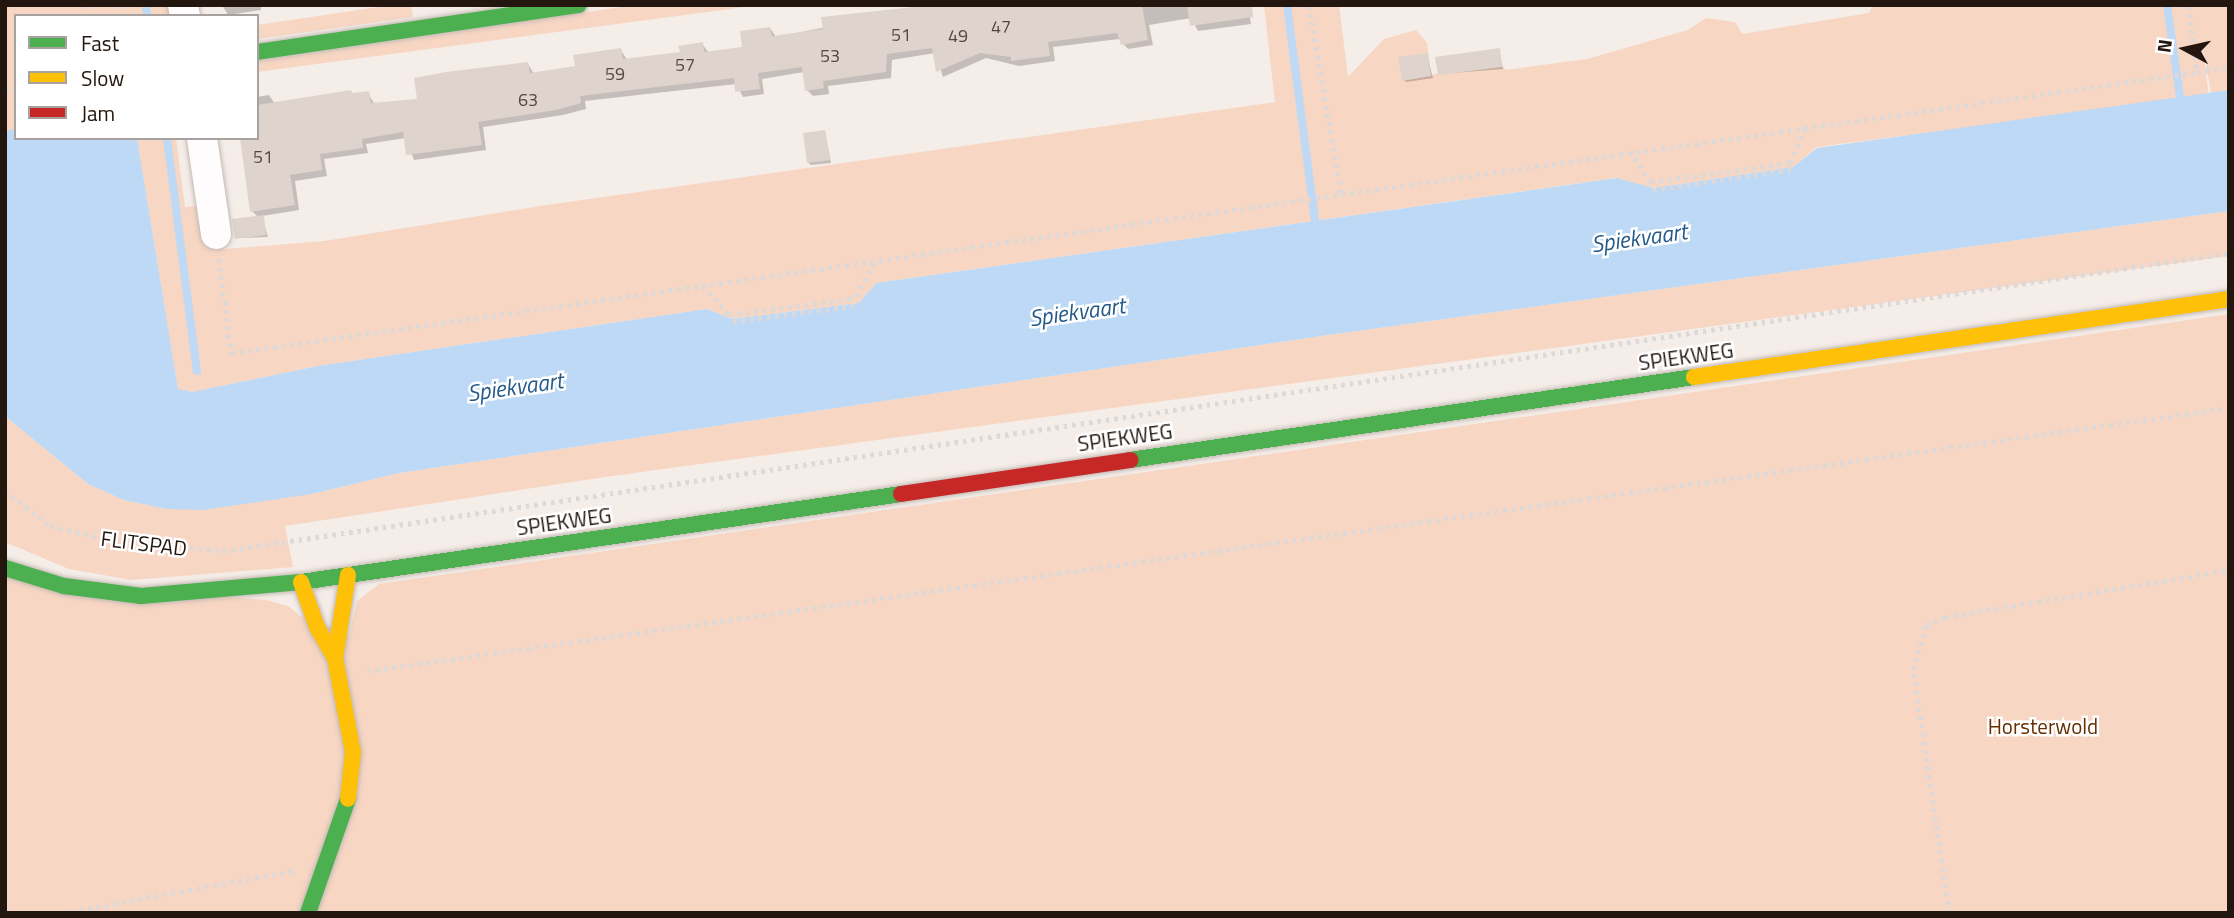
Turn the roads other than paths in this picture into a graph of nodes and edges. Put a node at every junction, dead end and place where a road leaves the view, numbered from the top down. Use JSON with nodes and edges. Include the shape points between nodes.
{"nodes":[{"id":1,"x":579,"y":5,"type":"edge"},
{"id":2,"x":436,"y":16,"type":"edge"},
{"id":3,"x":259,"y":52,"type":"edge"},
{"id":4,"x":202,"y":140,"type":"edge"},
{"id":5,"x":216,"y":234,"type":"road end"},
{"id":6,"x":2229,"y":299,"type":"edge"},
{"id":7,"x":5,"y":557,"type":"edge"},
{"id":8,"x":5,"y":568,"type":"edge"},
{"id":9,"x":28,"y":575,"type":"junction"},
{"id":10,"x":348,"y":575,"type":"junction"},
{"id":11,"x":301,"y":582,"type":"junction"},
{"id":12,"x":335,"y":659,"type":"junction"},
{"id":13,"x":308,"y":913,"type":"edge"}],
"edges":[{"from":1,"to":2,"type":"main road"},
{"from":2,"to":3,"type":"main road"},
{"from":4,"to":5,"type":"street"},
{"from":6,"to":10,"type":"main road","name":"SPIEKWEG"},
{"from":7,"to":9,"type":"main road","name":"SPIEKWEG"},
{"from":8,"to":9,"type":"main road","name":"SPIEKWEG"},
{"from":9,"to":11,"type":"main road","name":"SPIEKWEG","via":[[64,586],[141,596]]},
{"from":10,"to":11,"type":"main road","name":"SPIEKWEG"},
{"from":10,"to":12,"type":"main road"},
{"from":11,"to":12,"type":"main road","via":[[317,627]]},
{"from":12,"to":13,"type":"main road","via":[[352,736],[353,779],[341,829]]}]}
